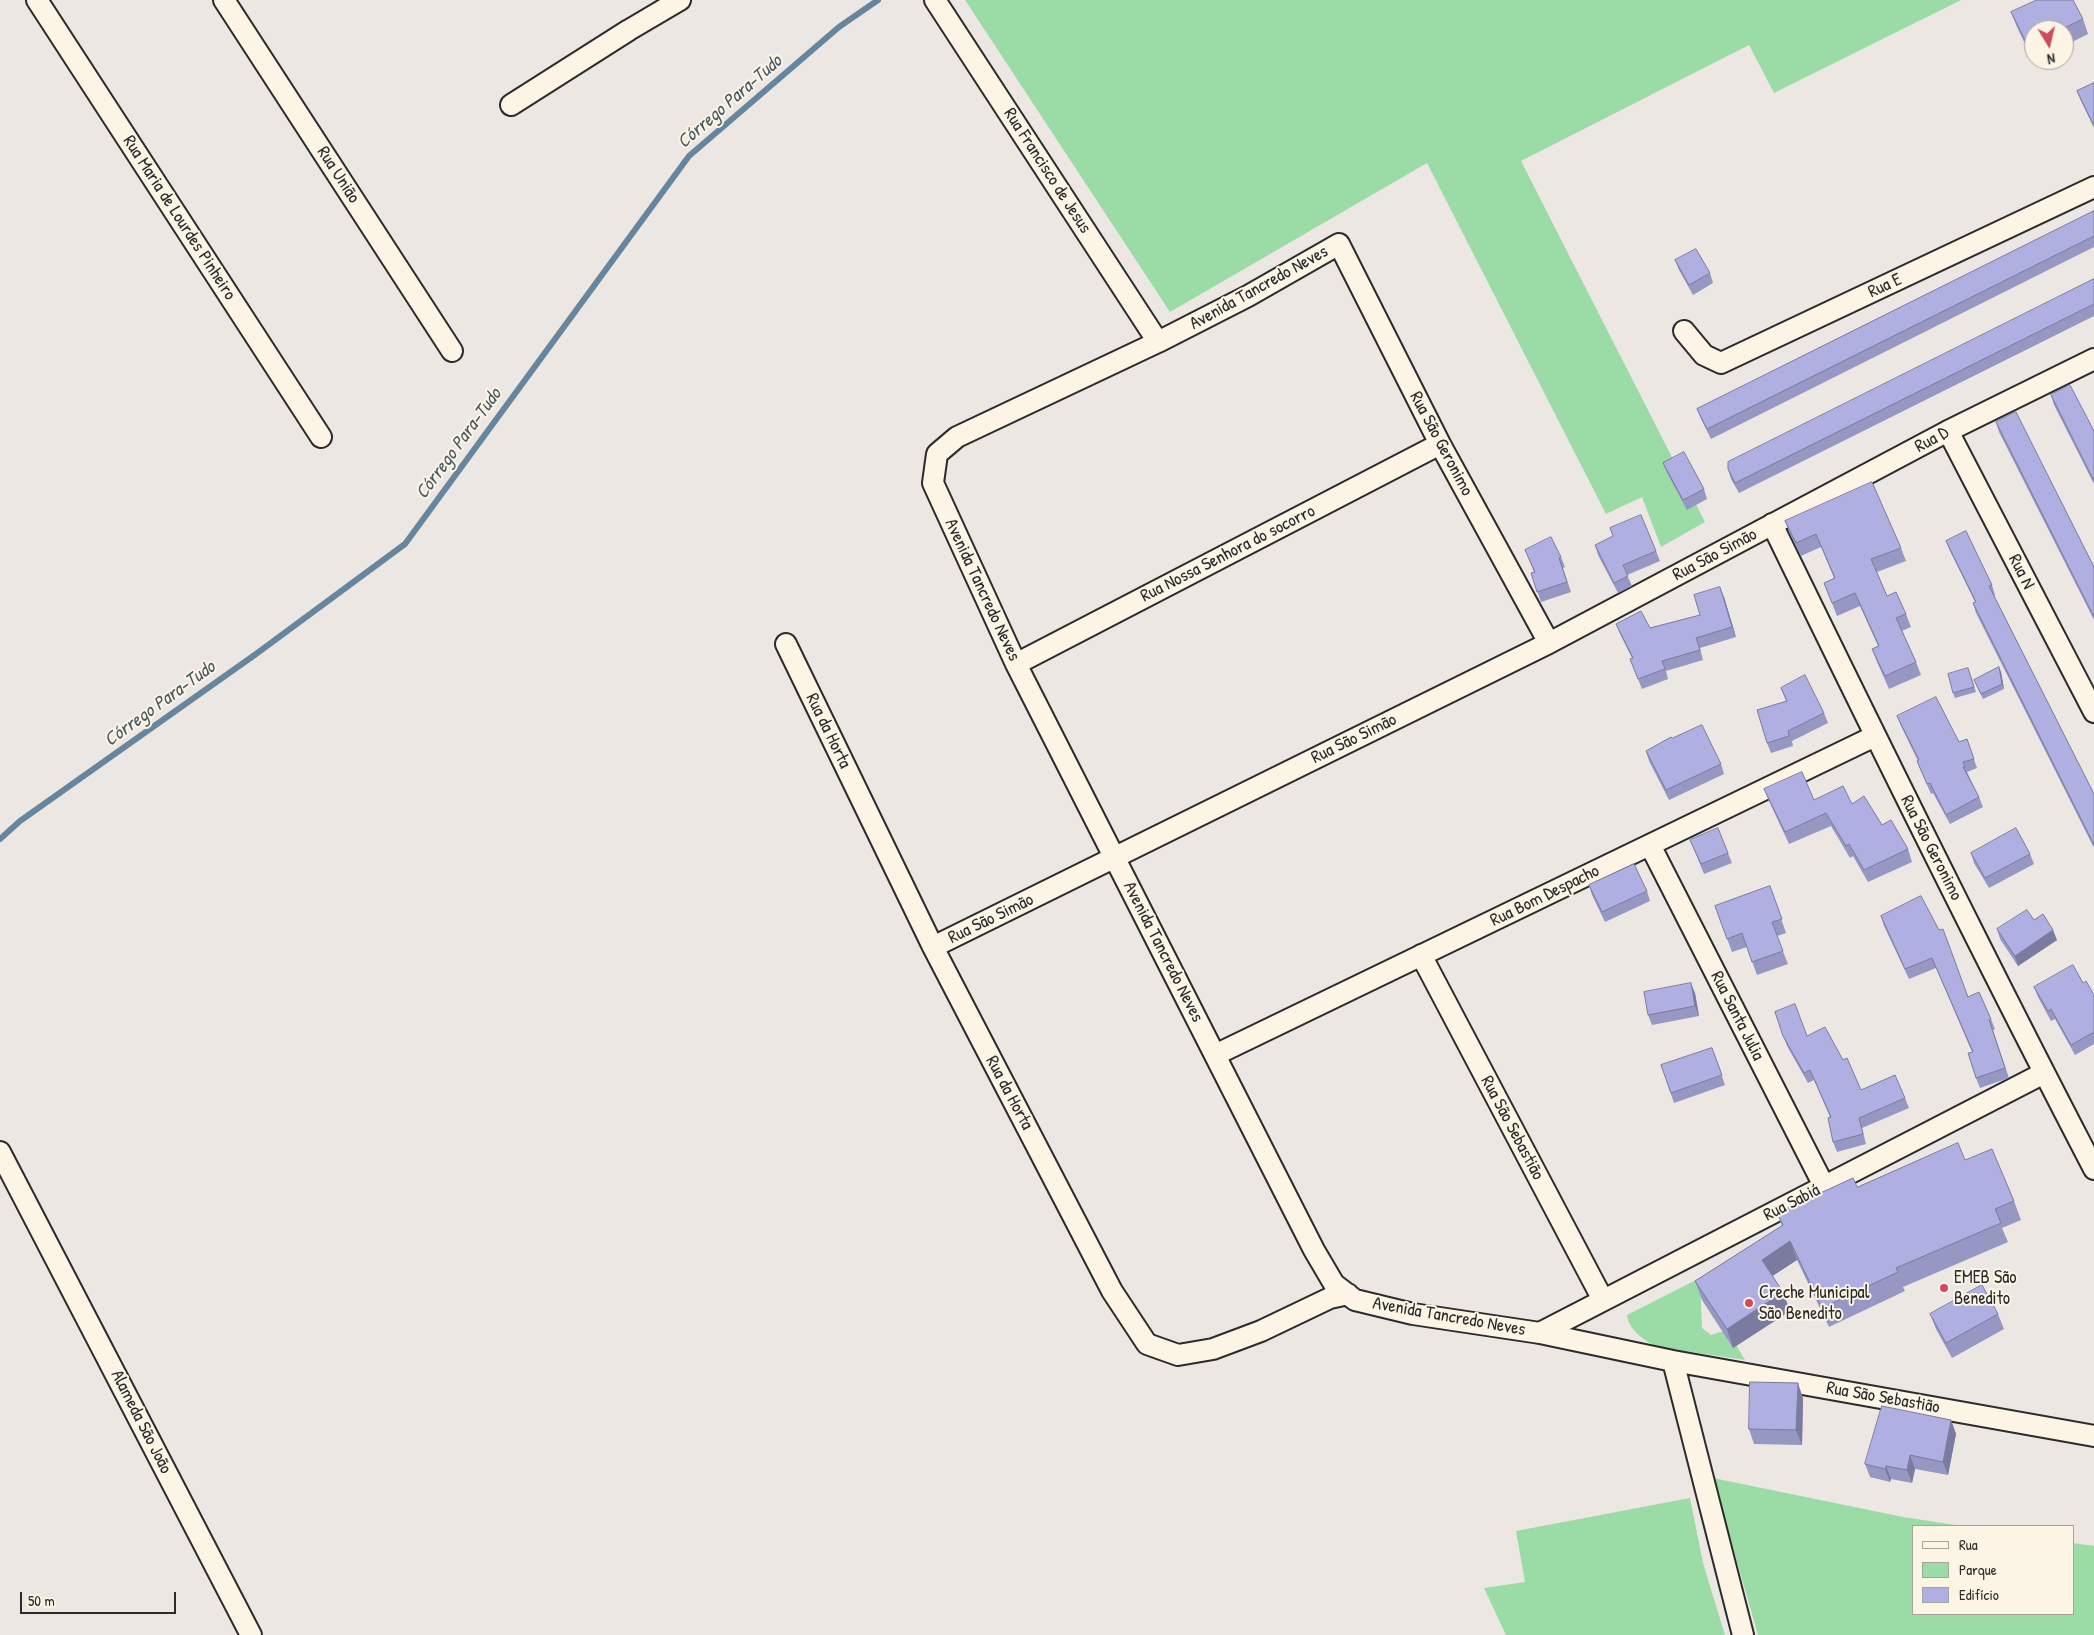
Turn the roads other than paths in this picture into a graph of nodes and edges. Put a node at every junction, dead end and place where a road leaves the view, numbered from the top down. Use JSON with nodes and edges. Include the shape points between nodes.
{"nodes":[{"id":1,"x":37,"y":0,"type":"edge"},
{"id":2,"x":224,"y":0,"type":"edge"},
{"id":3,"x":680,"y":0,"type":"edge"},
{"id":4,"x":935,"y":0,"type":"edge"},
{"id":5,"x":510,"y":105,"type":"dead end"},
{"id":6,"x":2094,"y":187,"type":"edge"},
{"id":7,"x":1339,"y":244,"type":"joint"},
{"id":8,"x":1684,"y":330,"type":"dead end"},
{"id":9,"x":1158,"y":342,"type":"junction"},
{"id":10,"x":452,"y":350,"type":"dead end"},
{"id":11,"x":2093,"y":362,"type":"edge"},
{"id":12,"x":1948,"y":431,"type":"junction"},
{"id":13,"x":321,"y":437,"type":"dead end"},
{"id":14,"x":1440,"y":444,"type":"junction"},
{"id":15,"x":1772,"y":524,"type":"junction"},
{"id":16,"x":1548,"y":643,"type":"junction"},
{"id":17,"x":786,"y":644,"type":"dead end"},
{"id":18,"x":1016,"y":664,"type":"junction"},
{"id":19,"x":2094,"y":712,"type":"edge"},
{"id":20,"x":1875,"y":736,"type":"junction"},
{"id":21,"x":1650,"y":845,"type":"junction"},
{"id":22,"x":1114,"y":858,"type":"junction"},
{"id":23,"x":932,"y":948,"type":"junction"},
{"id":24,"x":1421,"y":955,"type":"junction"},
{"id":25,"x":1215,"y":1055,"type":"junction"},
{"id":26,"x":2044,"y":1073,"type":"junction"},
{"id":27,"x":0,"y":1152,"type":"edge"},
{"id":28,"x":2094,"y":1169,"type":"edge"},
{"id":29,"x":1824,"y":1186,"type":"junction"},
{"id":30,"x":1348,"y":1294,"type":"junction"},
{"id":31,"x":1603,"y":1300,"type":"junction"},
{"id":32,"x":1540,"y":1333,"type":"junction"},
{"id":33,"x":1673,"y":1361,"type":"junction"},
{"id":34,"x":2094,"y":1436,"type":"edge"},
{"id":35,"x":251,"y":1635,"type":"edge"},
{"id":36,"x":1743,"y":1635,"type":"edge"}],
"edges":[{"from":1,"to":13,"type":"street","name":"Rua Maria de Lourdes Pinheiro"},
{"from":2,"to":10,"type":"street","name":"Rua União"},
{"from":3,"to":5,"type":"street"},
{"from":4,"to":9,"type":"street","name":"Rua Francisco de Jesus"},
{"from":6,"to":8,"type":"street","name":"Rua E","via":[[1721,363],[1704,355]]},
{"from":7,"to":9,"type":"street","name":"Avenida Tancredo Neves"},
{"from":7,"to":14,"type":"street","name":"Rua São Geronimo"},
{"from":9,"to":18,"type":"street","name":"Avenida Tancredo Neves","via":[[957,437],[937,454],[933,483]]},
{"from":11,"to":12,"type":"street","name":"Rua D"},
{"from":12,"to":15,"type":"street","name":"Rua D"},
{"from":12,"to":19,"type":"street","name":"Rua N"},
{"from":14,"to":16,"type":"street","name":"Rua São Geronimo"},
{"from":14,"to":18,"type":"street","name":"Rua Nossa Senhora do socorro"},
{"from":15,"to":16,"type":"street","name":"Rua São Simão"},
{"from":15,"to":20,"type":"street","name":"Rua São Geronimo"},
{"from":16,"to":22,"type":"street","name":"Rua São Simão"},
{"from":17,"to":23,"type":"street","name":"Rua da Horta"},
{"from":18,"to":22,"type":"street","name":"Avenida Tancredo Neves"},
{"from":20,"to":21,"type":"street","name":"Rua Bom Despacho"},
{"from":20,"to":26,"type":"street","name":"Rua São Geronimo"},
{"from":21,"to":24,"type":"street","name":"Rua Bom Despacho"},
{"from":21,"to":29,"type":"street","name":"Rua Santa Julia"},
{"from":22,"to":23,"type":"street","name":"Rua São Simão"},
{"from":22,"to":25,"type":"street","name":"Avenida Tancredo Neves"},
{"from":23,"to":30,"type":"street","name":"Rua da Horta","via":[[1112,1291],[1147,1344],[1178,1355],[1213,1349],[1261,1331],[1330,1298]]},
{"from":24,"to":25,"type":"street","name":"Rua Bom Despacho"},
{"from":24,"to":31,"type":"street","name":"Rua São Sebastião"},
{"from":25,"to":30,"type":"street","name":"Avenida Tancredo Neves","via":[[1314,1250],[1334,1284]]},
{"from":26,"to":28,"type":"street","name":"Rua São Geronimo"},
{"from":26,"to":29,"type":"street","name":"Rua Sabiá"},
{"from":27,"to":35,"type":"street","name":"Alameda São João"},
{"from":29,"to":31,"type":"street","name":"Rua Sabiá"},
{"from":30,"to":32,"type":"street","name":"Avenida Tancredo Neves","via":[[1355,1300],[1412,1314]]},
{"from":31,"to":32,"type":"street","name":"Rua Sabiá"},
{"from":32,"to":33,"type":"street","name":"Avenida Tancredo Neves"},
{"from":33,"to":34,"type":"street","name":"Rua São Sebastião"},
{"from":33,"to":36,"type":"street"}]}
